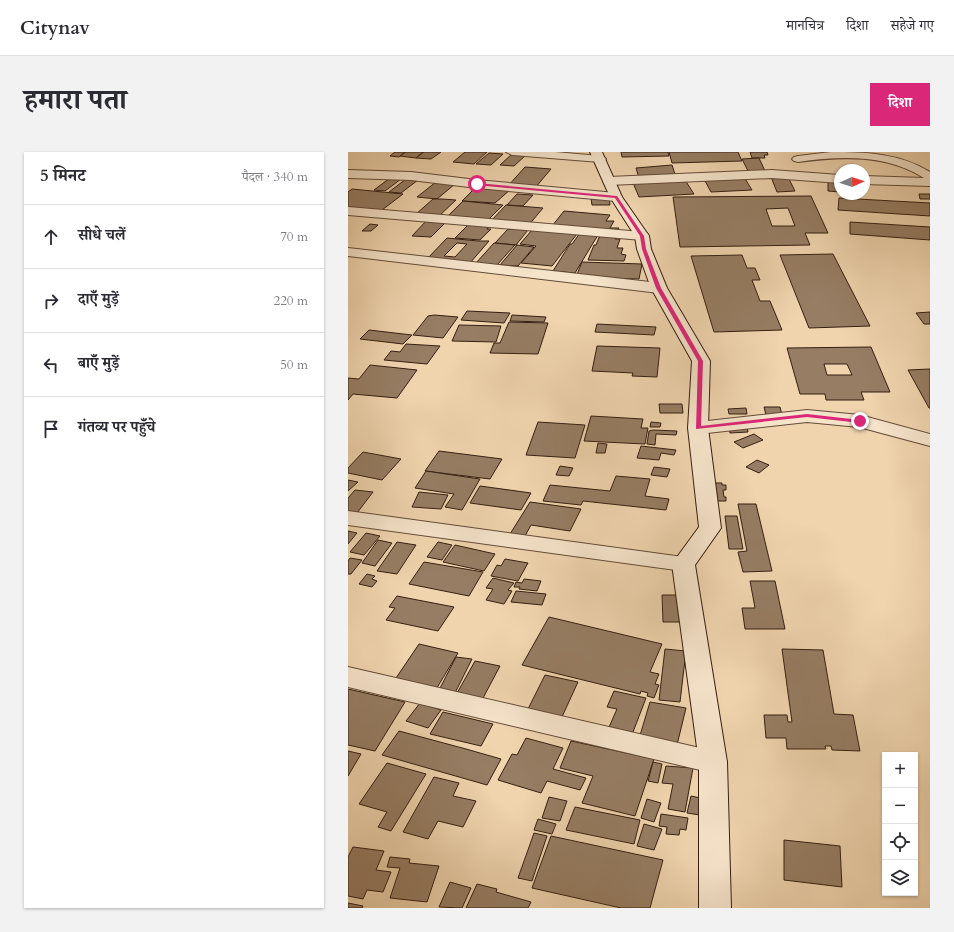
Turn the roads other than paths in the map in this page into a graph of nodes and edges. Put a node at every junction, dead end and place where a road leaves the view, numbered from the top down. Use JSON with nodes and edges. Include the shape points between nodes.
{"nodes":[{"id":1,"x":512,"y":152,"type":"edge"},
{"id":2,"x":598,"y":156,"type":"edge"},
{"id":3,"x":798,"y":159,"type":"dead end"},
{"id":4,"x":348,"y":174,"type":"edge"},
{"id":5,"x":930,"y":177,"type":"edge"},
{"id":6,"x":834,"y":179,"type":"edge"},
{"id":7,"x":870,"y":180,"type":"edge"},
{"id":8,"x":930,"y":182,"type":"edge"},
{"id":9,"x":612,"y":189,"type":"junction"},
{"id":10,"x":348,"y":211,"type":"edge"},
{"id":11,"x":642,"y":236,"type":"junction"},
{"id":12,"x":348,"y":252,"type":"edge"},
{"id":13,"x":659,"y":288,"type":"junction"},
{"id":14,"x":698,"y":428,"type":"junction"},
{"id":15,"x":930,"y":440,"type":"edge"},
{"id":16,"x":348,"y":518,"type":"edge"},
{"id":17,"x":683,"y":564,"type":"junction"},
{"id":18,"x":348,"y":677,"type":"edge"},
{"id":19,"x":713,"y":762,"type":"junction"},
{"id":20,"x":715,"y":908,"type":"edge"}],
"edges":[{"from":1,"to":2,"type":"street"},
{"from":2,"to":9,"type":"street"},
{"from":3,"to":5,"type":"street","via":[[852,152],[885,154],[907,162]]},
{"from":4,"to":9,"type":"street","via":[[411,176],[477,184]]},
{"from":6,"to":9,"type":"street","via":[[772,174]]},
{"from":7,"to":8,"type":"street"},
{"from":9,"to":11,"type":"street"},
{"from":10,"to":11,"type":"street"},
{"from":11,"to":13,"type":"street","via":[[644,249]]},
{"from":12,"to":13,"type":"street"},
{"from":13,"to":14,"type":"street","via":[[701,361]]},
{"from":14,"to":15,"type":"street","via":[[807,416],[860,421]]},
{"from":14,"to":17,"type":"street","via":[[710,528]]},
{"from":16,"to":17,"type":"street"},
{"from":17,"to":19,"type":"street"},
{"from":18,"to":19,"type":"street"},
{"from":19,"to":20,"type":"street"}]}
